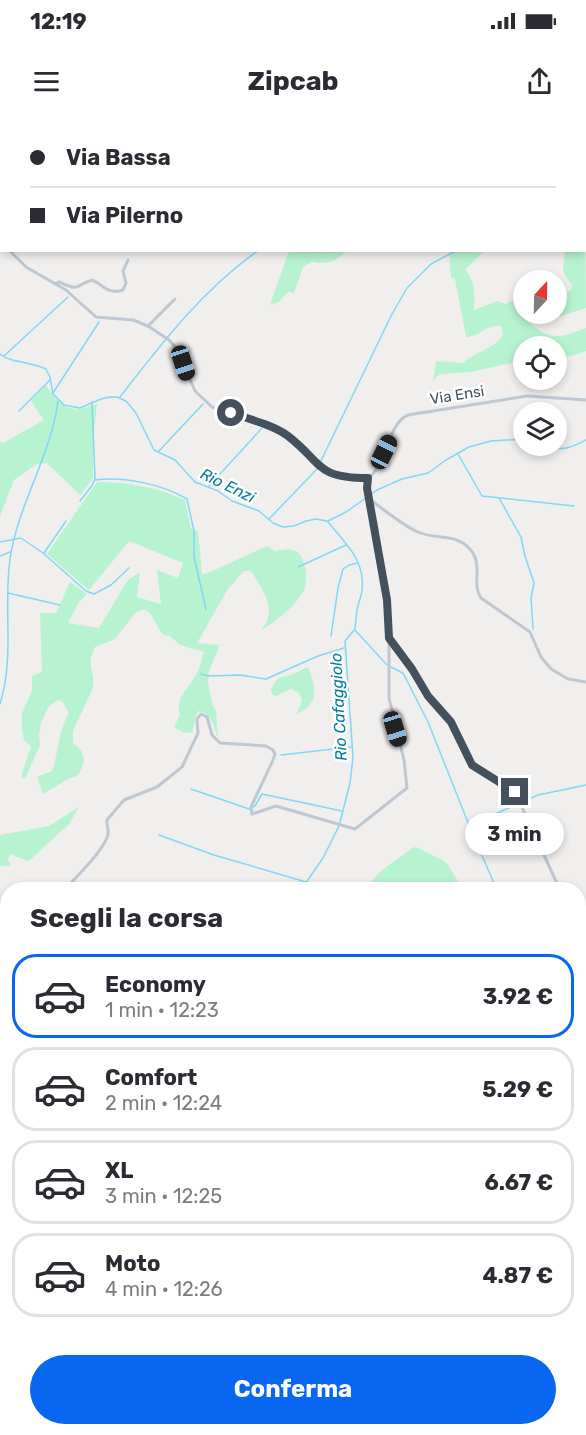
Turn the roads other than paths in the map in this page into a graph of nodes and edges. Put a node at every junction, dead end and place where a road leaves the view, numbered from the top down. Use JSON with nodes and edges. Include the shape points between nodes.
{"nodes":[{"id":1,"x":11,"y":252,"type":"edge"},
{"id":2,"x":128,"y":260,"type":"dead end"},
{"id":3,"x":55,"y":284,"type":"junction"},
{"id":4,"x":175,"y":299,"type":"dead end"},
{"id":5,"x":148,"y":326,"type":"junction"},
{"id":6,"x":586,"y":400,"type":"edge"},
{"id":7,"x":368,"y":478,"type":"junction"},
{"id":8,"x":370,"y":499,"type":"junction"},
{"id":9,"x":389,"y":638,"type":"junction"},
{"id":10,"x":586,"y":682,"type":"edge"},
{"id":11,"x":72,"y":882,"type":"edge"},
{"id":12,"x":556,"y":882,"type":"edge"}],
"edges":[{"from":1,"to":3,"type":"street","via":[[26,267]]},
{"from":2,"to":3,"type":"street","via":[[123,290],[108,290],[92,279],[77,288]]},
{"from":3,"to":5,"type":"street","via":[[96,316],[125,318]]},
{"from":4,"to":5,"type":"street"},
{"from":5,"to":7,"type":"street","via":[[177,349],[195,391],[206,402],[287,435],[318,466],[336,476]]},
{"from":6,"to":7,"type":"street","name":"Via Ensi","via":[[527,396],[408,415],[399,422],[377,468]]},
{"from":7,"to":8,"type":"street"},
{"from":8,"to":9,"type":"street","via":[[387,600]]},
{"from":8,"to":10,"type":"street","via":[[420,533],[459,540],[466,545],[476,559],[477,590],[482,598],[530,632],[551,669],[568,679]]},
{"from":9,"to":11,"type":"street","via":[[389,698],[407,788],[355,829],[276,806],[252,814],[251,807],[273,760],[273,750],[266,746],[220,743],[212,735],[207,717],[201,714],[197,719],[198,733],[182,767],[157,787],[120,804],[107,820],[108,834],[102,844]]},
{"from":9,"to":12,"type":"street","via":[[428,696],[451,722],[472,765],[515,792]]}]}
